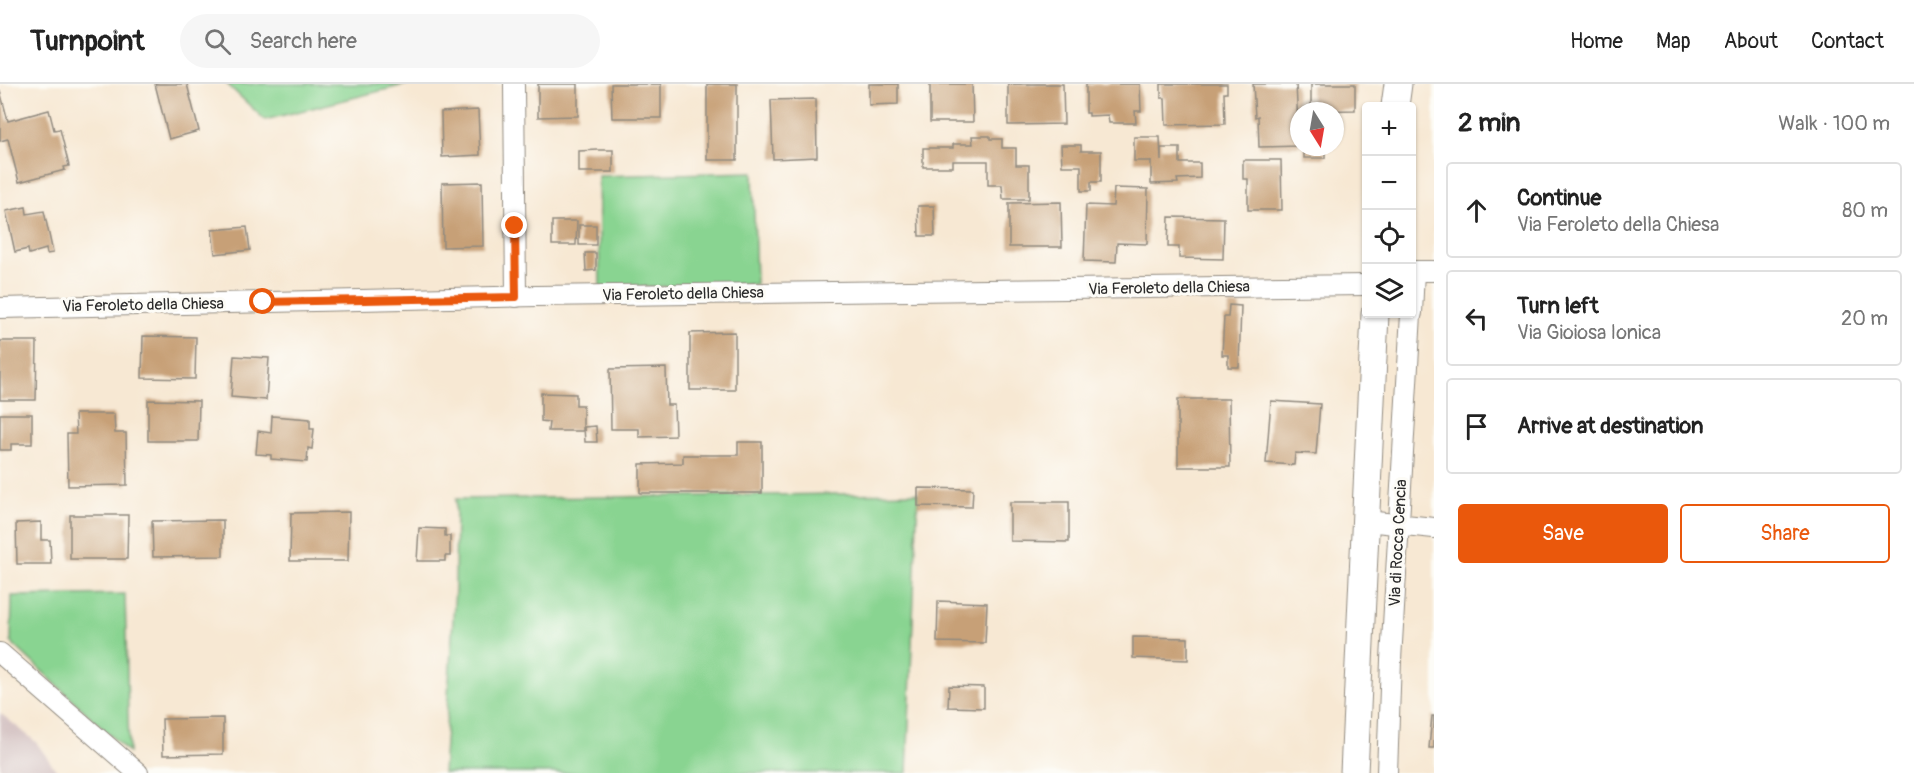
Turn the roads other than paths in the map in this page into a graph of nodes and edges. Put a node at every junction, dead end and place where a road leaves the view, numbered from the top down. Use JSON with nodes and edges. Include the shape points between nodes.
{"nodes":[{"id":1,"x":514,"y":84,"type":"edge"},
{"id":2,"x":1398,"y":84,"type":"edge"},
{"id":3,"x":1396,"y":102,"type":"edge"},
{"id":4,"x":1416,"y":271,"type":"edge"},
{"id":5,"x":1434,"y":271,"type":"edge"},
{"id":6,"x":1362,"y":285,"type":"edge"},
{"id":7,"x":516,"y":297,"type":"junction"},
{"id":8,"x":0,"y":308,"type":"edge"},
{"id":9,"x":1375,"y":318,"type":"edge"},
{"id":10,"x":1412,"y":318,"type":"edge"},
{"id":11,"x":1366,"y":521,"type":"junction"},
{"id":12,"x":1399,"y":524,"type":"junction"},
{"id":13,"x":1434,"y":528,"type":"edge"},
{"id":14,"x":0,"y":653,"type":"edge"},
{"id":15,"x":138,"y":773,"type":"edge"},
{"id":16,"x":1354,"y":773,"type":"edge"},
{"id":17,"x":1387,"y":773,"type":"edge"}],
"edges":[{"from":1,"to":7,"type":"street"},
{"from":2,"to":3,"type":"main road"},
{"from":4,"to":5,"type":"street"},
{"from":6,"to":7,"type":"street","name":"Via Feroleto della Chiesa"},
{"from":7,"to":8,"type":"street","name":"Via Feroleto della Chiesa"},
{"from":9,"to":11,"type":"main road","name":"Via di Rocca Cencia"},
{"from":10,"to":12,"type":"street","name":"Via di Rocca Cencia"},
{"from":11,"to":12,"type":"street"},
{"from":11,"to":16,"type":"main road","name":"Via di Rocca Cencia"},
{"from":12,"to":13,"type":"street"},
{"from":12,"to":17,"type":"street","name":"Via di Rocca Cencia"},
{"from":14,"to":15,"type":"street"}]}
